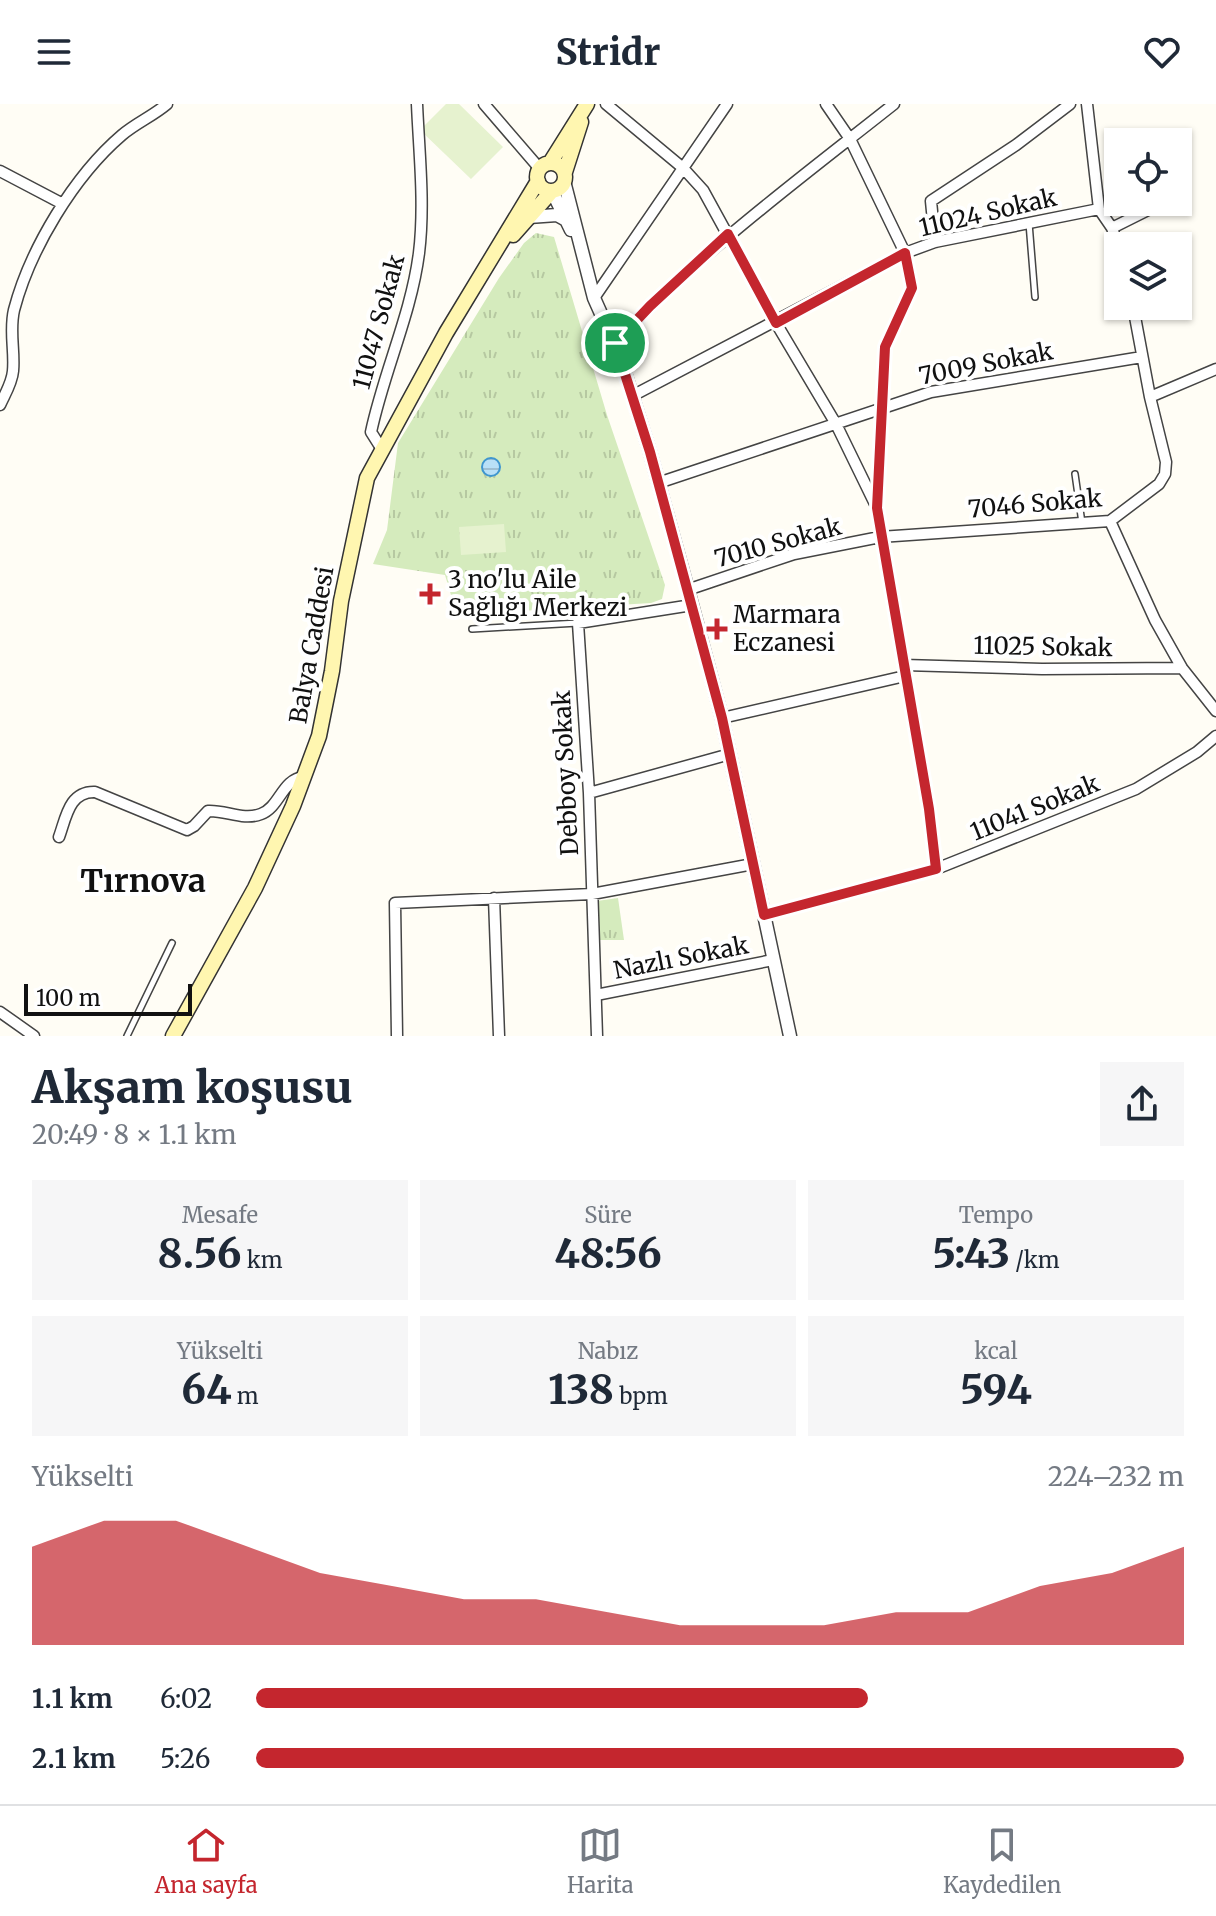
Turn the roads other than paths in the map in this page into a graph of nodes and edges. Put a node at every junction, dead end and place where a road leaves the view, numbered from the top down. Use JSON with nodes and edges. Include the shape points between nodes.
{"nodes":[{"id":1,"x":167,"y":104,"type":"edge"},
{"id":2,"x":417,"y":104,"type":"edge"},
{"id":3,"x":484,"y":104,"type":"edge"},
{"id":4,"x":606,"y":104,"type":"edge"},
{"id":5,"x":727,"y":104,"type":"edge"},
{"id":6,"x":826,"y":104,"type":"edge"},
{"id":7,"x":894,"y":104,"type":"edge"},
{"id":8,"x":1070,"y":104,"type":"edge"},
{"id":9,"x":1087,"y":104,"type":"edge"},
{"id":10,"x":586,"y":105,"type":"edge"},
{"id":11,"x":850,"y":139,"type":"junction"},
{"id":12,"x":683,"y":168,"type":"junction"},
{"id":13,"x":0,"y":171,"type":"edge"},
{"id":14,"x":543,"y":171,"type":"junction"},
{"id":15,"x":564,"y":177,"type":"junction"},
{"id":16,"x":552,"y":191,"type":"junction"},
{"id":17,"x":61,"y":203,"type":"junction"},
{"id":18,"x":1099,"y":209,"type":"junction"},
{"id":19,"x":1136,"y":216,"type":"edge"},
{"id":20,"x":529,"y":217,"type":"junction"},
{"id":21,"x":566,"y":220,"type":"junction"},
{"id":22,"x":1029,"y":223,"type":"junction"},
{"id":23,"x":1112,"y":228,"type":"junction"},
{"id":24,"x":1113,"y":232,"type":"edge"},
{"id":25,"x":728,"y":234,"type":"junction"},
{"id":26,"x":935,"y":242,"type":"junction"},
{"id":27,"x":905,"y":253,"type":"junction"},
{"id":28,"x":490,"y":263,"type":"junction"},
{"id":29,"x":589,"y":274,"type":"junction"},
{"id":30,"x":1035,"y":297,"type":"dead end"},
{"id":31,"x":594,"y":298,"type":"junction"},
{"id":32,"x":1135,"y":320,"type":"edge"},
{"id":33,"x":776,"y":323,"type":"junction"},
{"id":34,"x":615,"y":343,"type":"junction"},
{"id":35,"x":1142,"y":357,"type":"junction"},
{"id":36,"x":1216,"y":369,"type":"edge"},
{"id":37,"x":632,"y":396,"type":"junction"},
{"id":38,"x":1150,"y":397,"type":"junction"},
{"id":39,"x":0,"y":405,"type":"edge"},
{"id":40,"x":880,"y":409,"type":"junction"},
{"id":41,"x":836,"y":424,"type":"junction"},
{"id":42,"x":383,"y":451,"type":"junction"},
{"id":43,"x":1075,"y":474,"type":"dead end"},
{"id":44,"x":658,"y":483,"type":"junction"},
{"id":45,"x":877,"y":508,"type":"junction"},
{"id":46,"x":1110,"y":521,"type":"junction"},
{"id":47,"x":1082,"y":523,"type":"junction"},
{"id":48,"x":880,"y":537,"type":"junction"},
{"id":49,"x":687,"y":590,"type":"junction"},
{"id":50,"x":692,"y":605,"type":"junction"},
{"id":51,"x":578,"y":623,"type":"junction"},
{"id":52,"x":472,"y":629,"type":"dead end"},
{"id":53,"x":1182,"y":668,"type":"junction"},
{"id":54,"x":904,"y":671,"type":"junction"},
{"id":55,"x":1216,"y":711,"type":"edge"},
{"id":56,"x":722,"y":718,"type":"junction"},
{"id":57,"x":1216,"y":736,"type":"edge"},
{"id":58,"x":730,"y":754,"type":"junction"},
{"id":59,"x":304,"y":777,"type":"junction"},
{"id":60,"x":589,"y":793,"type":"junction"},
{"id":61,"x":59,"y":837,"type":"dead end"},
{"id":62,"x":753,"y":864,"type":"junction"},
{"id":63,"x":936,"y":869,"type":"junction"},
{"id":64,"x":592,"y":894,"type":"junction"},
{"id":65,"x":494,"y":898,"type":"junction"},
{"id":66,"x":764,"y":915,"type":"junction"},
{"id":67,"x":172,"y":943,"type":"dead end"},
{"id":68,"x":773,"y":960,"type":"junction"},
{"id":69,"x":596,"y":995,"type":"junction"},
{"id":70,"x":0,"y":1012,"type":"edge"},
{"id":71,"x":34,"y":1036,"type":"edge"},
{"id":72,"x":127,"y":1036,"type":"edge"},
{"id":73,"x":173,"y":1036,"type":"edge"},
{"id":74,"x":397,"y":1036,"type":"edge"},
{"id":75,"x":499,"y":1036,"type":"edge"},
{"id":76,"x":597,"y":1036,"type":"edge"},
{"id":77,"x":790,"y":1036,"type":"edge"}],
"edges":[{"from":1,"to":17,"type":"street","via":[[114,143]]},
{"from":2,"to":42,"type":"street","name":"11047 Sokak","via":[[419,250],[371,432]]},
{"from":3,"to":14,"type":"street"},
{"from":4,"to":12,"type":"street"},
{"from":5,"to":12,"type":"street"},
{"from":6,"to":11,"type":"street"},
{"from":7,"to":11,"type":"street"},
{"from":8,"to":26,"type":"street","via":[[931,201]]},
{"from":9,"to":18,"type":"street"},
{"from":10,"to":14,"type":"main road","name":"Balya Caddesi"},
{"from":10,"to":15,"type":"main road","name":"Balya Caddesi"},
{"from":11,"to":25,"type":"street"},
{"from":11,"to":27,"type":"street"},
{"from":12,"to":25,"type":"street","via":[[703,190]]},
{"from":12,"to":31,"type":"street"},
{"from":13,"to":17,"type":"street"},
{"from":14,"to":15,"type":"main road","via":[[558,166]]},
{"from":14,"to":16,"type":"main road","via":[[543,188]]},
{"from":14,"to":28,"type":"main road","name":"Balya Caddesi"},
{"from":15,"to":16,"type":"main road","name":"Balya Caddesi","via":[[560,188]]},
{"from":15,"to":29,"type":"street"},
{"from":16,"to":20,"type":"main road","name":"Balya Caddesi"},
{"from":16,"to":21,"type":"street"},
{"from":17,"to":39,"type":"street","via":[[14,311],[13,368]]},
{"from":18,"to":22,"type":"street","name":"11024 Sokak"},
{"from":18,"to":23,"type":"street"},
{"from":19,"to":23,"type":"street"},
{"from":20,"to":21,"type":"street","via":[[557,215]]},
{"from":20,"to":28,"type":"main road","name":"Balya Caddesi"},
{"from":21,"to":29,"type":"street"},
{"from":22,"to":26,"type":"street","name":"11024 Sokak"},
{"from":22,"to":30,"type":"lane"},
{"from":23,"to":24,"type":"street"},
{"from":25,"to":33,"type":"street"},
{"from":25,"to":34,"type":"street"},
{"from":26,"to":27,"type":"street","name":"11024 Sokak"},
{"from":27,"to":33,"type":"street","name":"11024 Sokak"},
{"from":27,"to":40,"type":"street","via":[[912,288],[885,347]]},
{"from":28,"to":42,"type":"main road","name":"Balya Caddesi"},
{"from":29,"to":31,"type":"street"},
{"from":31,"to":34,"type":"street"},
{"from":32,"to":35,"type":"street"},
{"from":33,"to":37,"type":"street","name":"11024 Sokak"},
{"from":33,"to":41,"type":"street"},
{"from":34,"to":37,"type":"street"},
{"from":35,"to":38,"type":"street"},
{"from":35,"to":40,"type":"street","name":"7009 Sokak","via":[[931,392]]},
{"from":36,"to":38,"type":"street"},
{"from":37,"to":44,"type":"street"},
{"from":38,"to":46,"type":"street","name":"7046 Sokak","via":[[1165,474]]},
{"from":40,"to":41,"type":"street","name":"7009 Sokak"},
{"from":40,"to":45,"type":"street"},
{"from":41,"to":44,"type":"street","name":"7009 Sokak"},
{"from":41,"to":45,"type":"street"},
{"from":42,"to":59,"type":"main road","name":"Balya Caddesi","via":[[367,478],[319,736]]},
{"from":43,"to":47,"type":"lane"},
{"from":44,"to":49,"type":"street"},
{"from":45,"to":48,"type":"street"},
{"from":46,"to":47,"type":"street","name":"7046 Sokak"},
{"from":46,"to":53,"type":"street"},
{"from":47,"to":48,"type":"street","name":"7046 Sokak"},
{"from":48,"to":49,"type":"street","name":"7010 Sokak","via":[[794,554]]},
{"from":48,"to":54,"type":"street"},
{"from":49,"to":50,"type":"street"},
{"from":50,"to":51,"type":"street"},
{"from":50,"to":56,"type":"street"},
{"from":51,"to":52,"type":"lane"},
{"from":51,"to":60,"type":"street","name":"Debboy Sokak"},
{"from":53,"to":54,"type":"street","name":"11025 Sokak"},
{"from":53,"to":55,"type":"street"},
{"from":54,"to":56,"type":"street","name":"11025 Sokak"},
{"from":54,"to":63,"type":"street"},
{"from":56,"to":58,"type":"street"},
{"from":57,"to":63,"type":"street","name":"11041 Sokak","via":[[1136,789]]},
{"from":58,"to":60,"type":"street"},
{"from":58,"to":62,"type":"street"},
{"from":59,"to":61,"type":"street","via":[[288,784],[263,814],[208,811],[187,830],[85,792],[73,799]]},
{"from":59,"to":73,"type":"main road","name":"Balya Caddesi","via":[[255,888]]},
{"from":60,"to":64,"type":"street","name":"Debboy Sokak"},
{"from":62,"to":64,"type":"street"},
{"from":62,"to":66,"type":"street"},
{"from":63,"to":66,"type":"street","name":"11041 Sokak"},
{"from":64,"to":65,"type":"street"},
{"from":64,"to":69,"type":"street","name":"Debboy Sokak"},
{"from":65,"to":74,"type":"street","via":[[395,903]]},
{"from":65,"to":75,"type":"street"},
{"from":66,"to":68,"type":"street"},
{"from":67,"to":72,"type":"lane"},
{"from":68,"to":69,"type":"street","name":"Nazlı Sokak"},
{"from":68,"to":77,"type":"street"},
{"from":69,"to":76,"type":"street","name":"Debboy Sokak"},
{"from":70,"to":71,"type":"street"}]}
